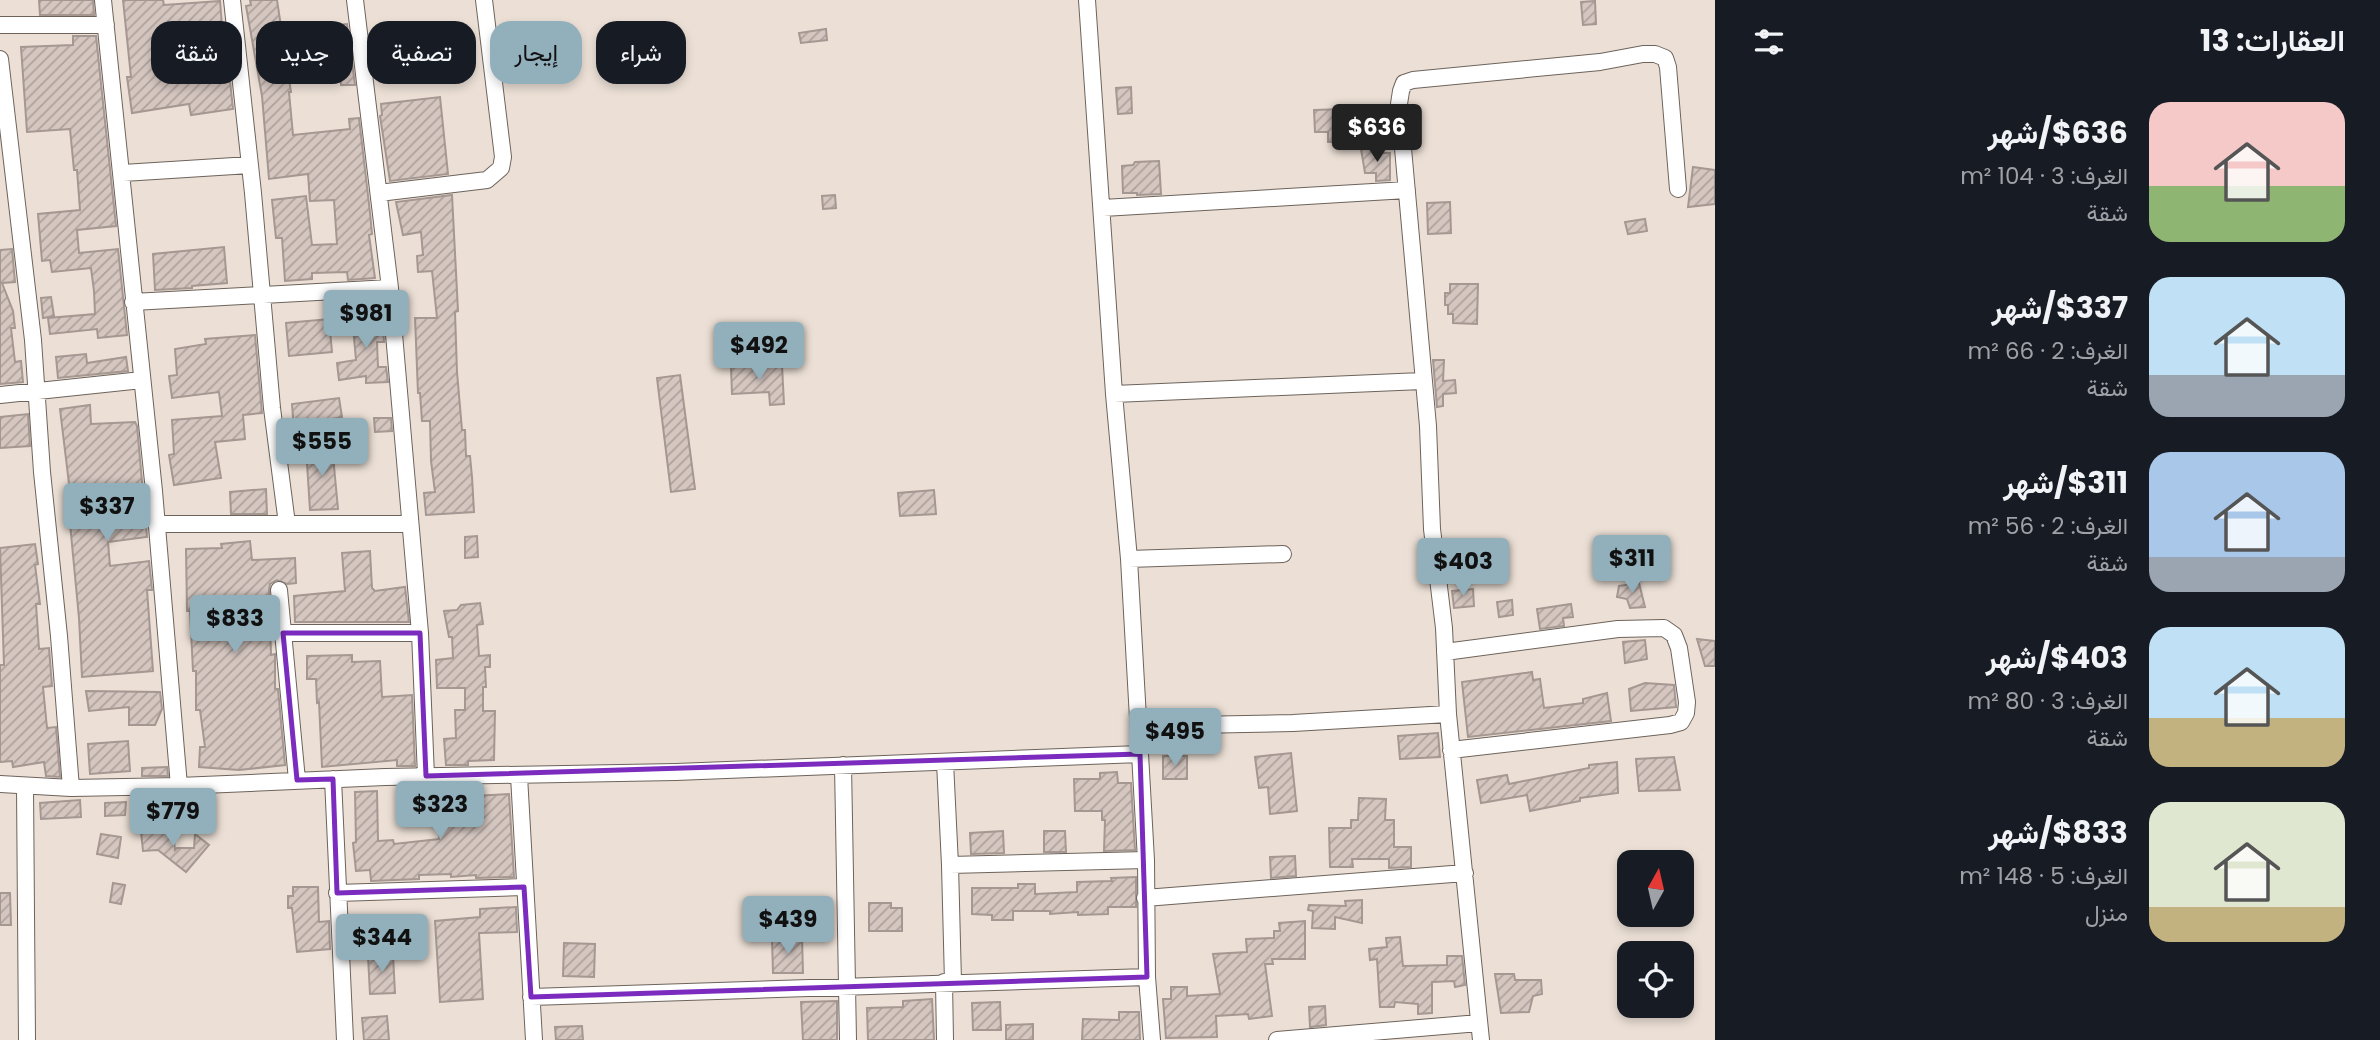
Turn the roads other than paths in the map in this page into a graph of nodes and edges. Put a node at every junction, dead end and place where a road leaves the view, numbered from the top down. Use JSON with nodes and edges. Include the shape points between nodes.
{"nodes":[{"id":1,"x":103,"y":0,"type":"edge"},
{"id":2,"x":232,"y":0,"type":"edge"},
{"id":3,"x":355,"y":0,"type":"edge"},
{"id":4,"x":484,"y":0,"type":"edge"},
{"id":5,"x":1087,"y":0,"type":"edge"},
{"id":6,"x":106,"y":24,"type":"junction"},
{"id":7,"x":0,"y":25,"type":"edge"},
{"id":8,"x":0,"y":59,"type":"edge"},
{"id":9,"x":250,"y":165,"type":"junction"},
{"id":10,"x":123,"y":173,"type":"junction"},
{"id":11,"x":1408,"y":190,"type":"junction"},
{"id":12,"x":1678,"y":190,"type":"dead end"},
{"id":13,"x":379,"y":193,"type":"junction"},
{"id":14,"x":1102,"y":208,"type":"junction"},
{"id":15,"x":390,"y":288,"type":"junction"},
{"id":16,"x":262,"y":297,"type":"junction"},
{"id":17,"x":133,"y":302,"type":"junction"},
{"id":18,"x":142,"y":380,"type":"junction"},
{"id":19,"x":1422,"y":381,"type":"junction"},
{"id":20,"x":37,"y":393,"type":"junction"},
{"id":21,"x":1114,"y":394,"type":"junction"},
{"id":22,"x":0,"y":395,"type":"edge"},
{"id":23,"x":156,"y":524,"type":"junction"},
{"id":24,"x":287,"y":524,"type":"junction"},
{"id":25,"x":410,"y":524,"type":"junction"},
{"id":26,"x":1283,"y":554,"type":"dead end"},
{"id":27,"x":1129,"y":559,"type":"junction"},
{"id":28,"x":279,"y":590,"type":"dead end"},
{"id":29,"x":283,"y":633,"type":"junction"},
{"id":30,"x":420,"y":633,"type":"junction"},
{"id":31,"x":1445,"y":652,"type":"junction"},
{"id":32,"x":1448,"y":714,"type":"junction"},
{"id":33,"x":1140,"y":726,"type":"junction"},
{"id":34,"x":1451,"y":750,"type":"junction"},
{"id":35,"x":1140,"y":754,"type":"junction"},
{"id":36,"x":945,"y":762,"type":"junction"},
{"id":37,"x":843,"y":765,"type":"junction"},
{"id":38,"x":426,"y":776,"type":"junction"},
{"id":39,"x":519,"y":776,"type":"junction"},
{"id":40,"x":333,"y":779,"type":"junction"},
{"id":41,"x":296,"y":780,"type":"junction"},
{"id":42,"x":0,"y":784,"type":"edge"},
{"id":43,"x":179,"y":786,"type":"junction"},
{"id":44,"x":25,"y":787,"type":"junction"},
{"id":45,"x":71,"y":788,"type":"junction"},
{"id":46,"x":1146,"y":860,"type":"junction"},
{"id":47,"x":950,"y":865,"type":"junction"},
{"id":48,"x":1465,"y":873,"type":"junction"},
{"id":49,"x":524,"y":887,"type":"junction"},
{"id":50,"x":337,"y":893,"type":"junction"},
{"id":51,"x":1145,"y":898,"type":"junction"},
{"id":52,"x":1147,"y":977,"type":"junction"},
{"id":53,"x":948,"y":982,"type":"junction"},
{"id":54,"x":848,"y":986,"type":"junction"},
{"id":55,"x":531,"y":997,"type":"junction"},
{"id":56,"x":1479,"y":1023,"type":"junction"},
{"id":57,"x":27,"y":1040,"type":"edge"},
{"id":58,"x":345,"y":1040,"type":"edge"},
{"id":59,"x":534,"y":1040,"type":"edge"},
{"id":60,"x":848,"y":1040,"type":"edge"},
{"id":61,"x":945,"y":1040,"type":"edge"},
{"id":62,"x":1152,"y":1040,"type":"edge"},
{"id":63,"x":1277,"y":1040,"type":"edge"},
{"id":64,"x":1481,"y":1040,"type":"edge"}],
"edges":[{"from":1,"to":6,"type":"street"},
{"from":2,"to":9,"type":"street"},
{"from":3,"to":13,"type":"street"},
{"from":4,"to":13,"type":"street","via":[[502,168],[486,180]]},
{"from":5,"to":14,"type":"street"},
{"from":6,"to":7,"type":"street"},
{"from":6,"to":10,"type":"street"},
{"from":8,"to":20,"type":"street"},
{"from":9,"to":10,"type":"street"},
{"from":9,"to":16,"type":"street"},
{"from":10,"to":17,"type":"street"},
{"from":11,"to":12,"type":"street","via":[[1399,104],[1404,83],[1655,54],[1665,58],[1668,67]]},
{"from":11,"to":14,"type":"street"},
{"from":11,"to":19,"type":"street"},
{"from":13,"to":15,"type":"street"},
{"from":14,"to":21,"type":"street"},
{"from":15,"to":16,"type":"street"},
{"from":15,"to":25,"type":"street"},
{"from":16,"to":17,"type":"street"},
{"from":16,"to":24,"type":"street"},
{"from":17,"to":18,"type":"street"},
{"from":18,"to":20,"type":"street"},
{"from":18,"to":23,"type":"street"},
{"from":19,"to":21,"type":"street"},
{"from":19,"to":31,"type":"street"},
{"from":20,"to":22,"type":"street"},
{"from":20,"to":45,"type":"street"},
{"from":21,"to":27,"type":"street"},
{"from":23,"to":24,"type":"street"},
{"from":23,"to":43,"type":"street"},
{"from":24,"to":25,"type":"street"},
{"from":25,"to":30,"type":"street"},
{"from":26,"to":27,"type":"street"},
{"from":27,"to":33,"type":"street"},
{"from":28,"to":29,"type":"street"},
{"from":29,"to":30,"type":"street"},
{"from":29,"to":41,"type":"street"},
{"from":30,"to":38,"type":"street"},
{"from":31,"to":32,"type":"street"},
{"from":31,"to":34,"type":"street","via":[[1618,629],[1664,628],[1674,635],[1679,648],[1687,702],[1681,722]]},
{"from":32,"to":33,"type":"street"},
{"from":32,"to":34,"type":"street"},
{"from":33,"to":35,"type":"street"},
{"from":34,"to":48,"type":"street"},
{"from":35,"to":36,"type":"street"},
{"from":35,"to":46,"type":"street"},
{"from":36,"to":37,"type":"street"},
{"from":36,"to":47,"type":"street"},
{"from":37,"to":39,"type":"street"},
{"from":37,"to":54,"type":"street"},
{"from":38,"to":39,"type":"street"},
{"from":38,"to":40,"type":"street"},
{"from":39,"to":49,"type":"street"},
{"from":40,"to":41,"type":"street"},
{"from":40,"to":50,"type":"street"},
{"from":41,"to":43,"type":"street"},
{"from":42,"to":44,"type":"street"},
{"from":43,"to":45,"type":"street"},
{"from":44,"to":45,"type":"street"},
{"from":44,"to":57,"type":"street"},
{"from":46,"to":47,"type":"street"},
{"from":46,"to":51,"type":"street"},
{"from":47,"to":53,"type":"street"},
{"from":48,"to":51,"type":"street"},
{"from":48,"to":56,"type":"street"},
{"from":49,"to":50,"type":"street"},
{"from":49,"to":55,"type":"street"},
{"from":50,"to":58,"type":"street"},
{"from":51,"to":52,"type":"street"},
{"from":52,"to":53,"type":"street"},
{"from":52,"to":62,"type":"street"},
{"from":53,"to":54,"type":"street"},
{"from":53,"to":61,"type":"street"},
{"from":54,"to":55,"type":"street"},
{"from":54,"to":60,"type":"street"},
{"from":55,"to":59,"type":"street"},
{"from":56,"to":63,"type":"street"},
{"from":56,"to":64,"type":"street"}]}
